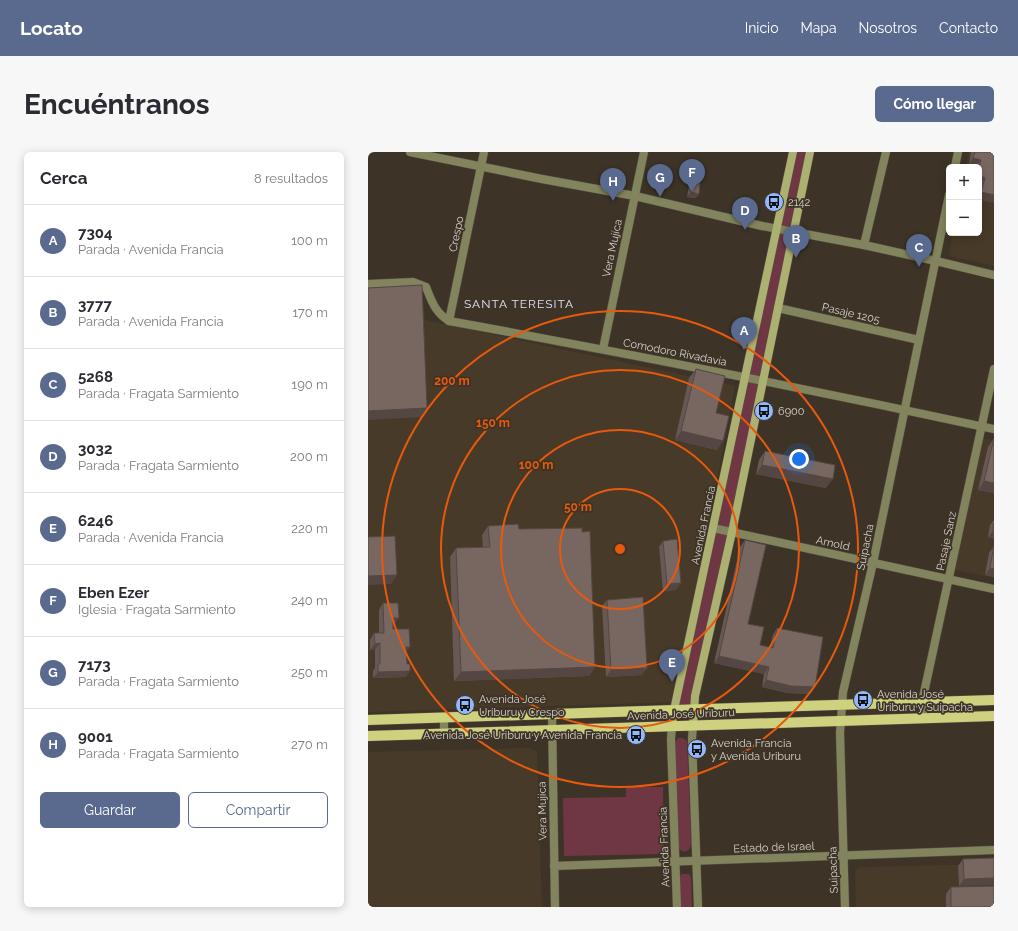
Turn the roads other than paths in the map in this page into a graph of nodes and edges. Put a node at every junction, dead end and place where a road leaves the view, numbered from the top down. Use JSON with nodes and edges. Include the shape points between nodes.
{"nodes":[{"id":1,"x":410,"y":152,"type":"edge"},
{"id":2,"x":484,"y":152,"type":"edge"},
{"id":3,"x":644,"y":152,"type":"edge"},
{"id":4,"x":793,"y":152,"type":"edge"},
{"id":5,"x":810,"y":152,"type":"edge"},
{"id":6,"x":886,"y":152,"type":"edge"},
{"id":7,"x":958,"y":152,"type":"edge"},
{"id":8,"x":956,"y":164,"type":"edge"},
{"id":9,"x":481,"y":167,"type":"junction"},
{"id":10,"x":634,"y":196,"type":"junction"},
{"id":11,"x":948,"y":200,"type":"edge"},
{"id":12,"x":777,"y":229,"type":"junction"},
{"id":13,"x":794,"y":232,"type":"junction"},
{"id":14,"x":864,"y":245,"type":"junction"},
{"id":15,"x":936,"y":261,"type":"junction"},
{"id":16,"x":994,"y":275,"type":"edge"},
{"id":17,"x":368,"y":284,"type":"edge"},
{"id":18,"x":778,"y":308,"type":"junction"},
{"id":19,"x":449,"y":321,"type":"junction"},
{"id":20,"x":919,"y":340,"type":"junction"},
{"id":21,"x":603,"y":349,"type":"junction"},
{"id":22,"x":994,"y":369,"type":"edge"},
{"id":23,"x":746,"y":377,"type":"junction"},
{"id":24,"x":763,"y":381,"type":"junction"},
{"id":25,"x":904,"y":411,"type":"junction"},
{"id":26,"x":981,"y":426,"type":"junction"},
{"id":27,"x":994,"y":429,"type":"edge"},
{"id":28,"x":714,"y":528,"type":"junction"},
{"id":29,"x":732,"y":532,"type":"junction"},
{"id":30,"x":873,"y":563,"type":"junction"},
{"id":31,"x":949,"y":579,"type":"junction"},
{"id":32,"x":994,"y":589,"type":"edge"},
{"id":33,"x":994,"y":700,"type":"edge"},
{"id":34,"x":922,"y":702,"type":"junction"},
{"id":35,"x":842,"y":704,"type":"junction"},
{"id":36,"x":694,"y":709,"type":"junction"},
{"id":37,"x":674,"y":710,"type":"junction"},
{"id":38,"x":552,"y":714,"type":"junction"},
{"id":39,"x":994,"y":716,"type":"edge"},
{"id":40,"x":444,"y":718,"type":"junction"},
{"id":41,"x":923,"y":718,"type":"junction"},
{"id":42,"x":368,"y":720,"type":"edge"},
{"id":43,"x":841,"y":721,"type":"junction"},
{"id":44,"x":672,"y":726,"type":"junction"},
{"id":45,"x":693,"y":726,"type":"junction"},
{"id":46,"x":552,"y":730,"type":"junction"},
{"id":47,"x":444,"y":734,"type":"junction"},
{"id":48,"x":368,"y":736,"type":"edge"},
{"id":49,"x":994,"y":850,"type":"edge"},
{"id":50,"x":844,"y":856,"type":"junction"},
{"id":51,"x":697,"y":861,"type":"junction"},
{"id":52,"x":675,"y":862,"type":"junction"},
{"id":53,"x":554,"y":866,"type":"junction"},
{"id":54,"x":555,"y":907,"type":"edge"},
{"id":55,"x":677,"y":907,"type":"edge"},
{"id":56,"x":698,"y":907,"type":"edge"},
{"id":57,"x":845,"y":907,"type":"edge"}],
"edges":[{"from":1,"to":9,"type":"street"},
{"from":2,"to":9,"type":"street","name":"Crespo"},
{"from":3,"to":10,"type":"street","name":"Vera Mujíca"},
{"from":4,"to":12,"type":"main road","name":"Avenida Francia"},
{"from":5,"to":13,"type":"main road"},
{"from":6,"to":14,"type":"street"},
{"from":7,"to":8,"type":"street"},
{"from":9,"to":10,"type":"street"},
{"from":9,"to":19,"type":"street","name":"Crespo"},
{"from":10,"to":12,"type":"street"},
{"from":10,"to":21,"type":"street","name":"Vera Mujíca"},
{"from":11,"to":15,"type":"street","name":"Suipacha"},
{"from":12,"to":13,"type":"street"},
{"from":12,"to":23,"type":"main road","name":"Avenida Francia"},
{"from":13,"to":14,"type":"street"},
{"from":13,"to":18,"type":"main road"},
{"from":14,"to":15,"type":"street"},
{"from":15,"to":16,"type":"street"},
{"from":15,"to":20,"type":"street","name":"Suipacha"},
{"from":17,"to":19,"type":"street","via":[[413,282],[426,287],[436,310]]},
{"from":18,"to":20,"type":"street","name":"Pasaje 1205"},
{"from":18,"to":24,"type":"main road"},
{"from":19,"to":21,"type":"street","name":"Comodoro Rivadavia"},
{"from":20,"to":25,"type":"street","name":"Suipacha"},
{"from":21,"to":23,"type":"street","name":"Comodoro Rivadavia"},
{"from":22,"to":26,"type":"street","name":"Pasaje Sanz"},
{"from":23,"to":24,"type":"street","name":"Comodoro Rivadavia"},
{"from":23,"to":28,"type":"main road","name":"Avenida Francia"},
{"from":24,"to":25,"type":"street","name":"Comodoro Rivadavia"},
{"from":24,"to":29,"type":"main road"},
{"from":25,"to":26,"type":"street","name":"Comodoro Rivadavia"},
{"from":25,"to":30,"type":"street","name":"Suipacha"},
{"from":26,"to":27,"type":"street","name":"Comodoro Rivadavia"},
{"from":26,"to":31,"type":"street","name":"Pasaje Sanz"},
{"from":28,"to":29,"type":"street","name":"Arnold"},
{"from":28,"to":37,"type":"main road","name":"Avenida Francia"},
{"from":29,"to":30,"type":"street","name":"Arnold"},
{"from":29,"to":36,"type":"main road"},
{"from":30,"to":31,"type":"street","name":"Arnold"},
{"from":30,"to":35,"type":"street","name":"Suipacha"},
{"from":31,"to":32,"type":"street","name":"Arnold"},
{"from":31,"to":34,"type":"street","name":"Pasaje Sanz"},
{"from":33,"to":34,"type":"main road","name":"Avenida José Uriburu"},
{"from":34,"to":35,"type":"main road","name":"Avenida José Uriburu"},
{"from":34,"to":41,"type":"street","name":"Pasaje Sanz"},
{"from":35,"to":36,"type":"main road","name":"Avenida José Uriburu"},
{"from":35,"to":43,"type":"street","name":"Suipacha"},
{"from":36,"to":37,"type":"main road","name":"Avenida José Uriburu"},
{"from":36,"to":45,"type":"main road"},
{"from":37,"to":38,"type":"main road","name":"Avenida José Uriburu"},
{"from":37,"to":44,"type":"main road","name":"Avenida Francia"},
{"from":38,"to":40,"type":"main road","name":"Avenida José Uriburu"},
{"from":38,"to":46,"type":"street","name":"Vera Mujíca"},
{"from":39,"to":41,"type":"main road","name":"Avenida José Uriburu"},
{"from":40,"to":42,"type":"main road","name":"Avenida José Uriburu"},
{"from":40,"to":47,"type":"street"},
{"from":41,"to":43,"type":"main road","name":"Avenida José Uriburu"},
{"from":43,"to":45,"type":"main road","name":"Avenida José Uriburu"},
{"from":43,"to":50,"type":"street","name":"Suipacha"},
{"from":44,"to":45,"type":"main road","name":"Avenida José Uriburu"},
{"from":44,"to":46,"type":"main road","name":"Avenida José Uriburu"},
{"from":44,"to":52,"type":"street","name":"Avenida Francia"},
{"from":45,"to":51,"type":"street"},
{"from":46,"to":47,"type":"main road","name":"Avenida José Uriburu"},
{"from":46,"to":53,"type":"street","name":"Vera Mujíca"},
{"from":47,"to":48,"type":"main road","name":"Avenida José Uriburu"},
{"from":49,"to":50,"type":"street","name":"Estado de Israel"},
{"from":50,"to":51,"type":"street","name":"Estado de Israel"},
{"from":50,"to":57,"type":"street","name":"Suipacha"},
{"from":51,"to":52,"type":"street","name":"Estado de Israel"},
{"from":51,"to":56,"type":"street"},
{"from":52,"to":53,"type":"street","name":"Estado de Israel"},
{"from":52,"to":55,"type":"street","name":"Avenida Francia"},
{"from":53,"to":54,"type":"street","name":"Vera Mujíca"}]}
